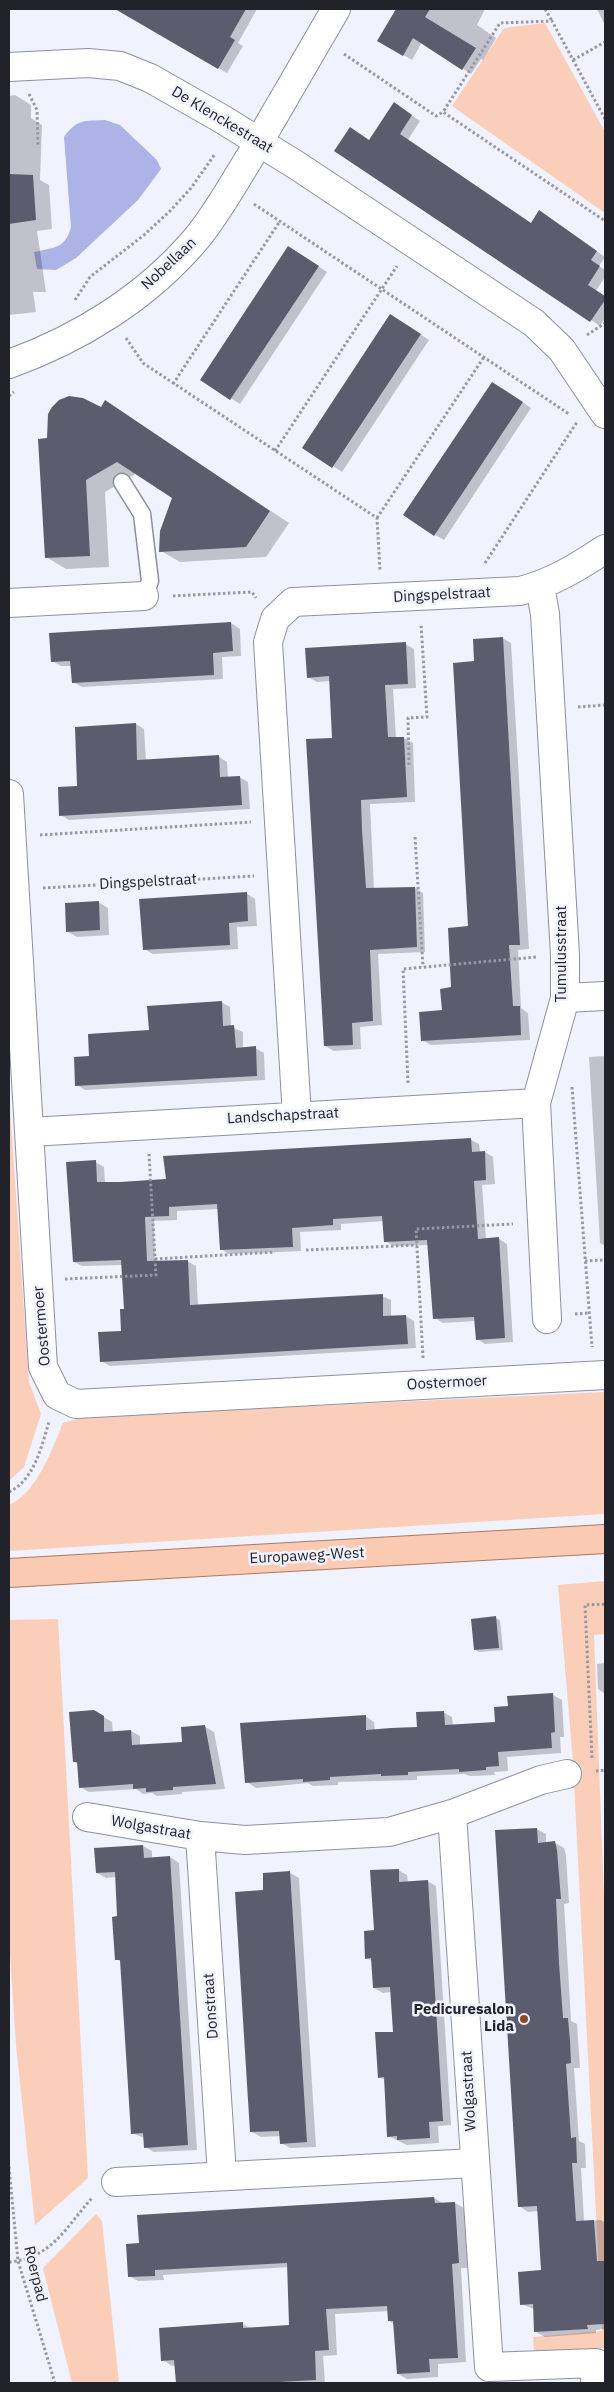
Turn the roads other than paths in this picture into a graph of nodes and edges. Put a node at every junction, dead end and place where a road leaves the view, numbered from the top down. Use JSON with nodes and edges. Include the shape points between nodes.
{"nodes":[{"id":1,"x":336,"y":9,"type":"edge"},
{"id":2,"x":17,"y":78,"type":"edge"},
{"id":3,"x":259,"y":142,"type":"junction"},
{"id":4,"x":9,"y":364,"type":"edge"},
{"id":5,"x":600,"y":406,"type":"edge"},
{"id":6,"x":122,"y":482,"type":"dead end"},
{"id":7,"x":605,"y":549,"type":"edge"},
{"id":8,"x":540,"y":586,"type":"junction"},
{"id":9,"x":144,"y":596,"type":"joint"},
{"id":10,"x":9,"y":603,"type":"edge"},
{"id":11,"x":9,"y":794,"type":"edge"},
{"id":12,"x":605,"y":996,"type":"edge"},
{"id":13,"x":565,"y":998,"type":"junction"},
{"id":14,"x":536,"y":1103,"type":"junction"},
{"id":15,"x":297,"y":1116,"type":"junction"},
{"id":16,"x":30,"y":1132,"type":"junction"},
{"id":17,"x":547,"y":1319,"type":"dead end"},
{"id":18,"x":600,"y":1375,"type":"edge"},
{"id":19,"x":605,"y":1539,"type":"edge"},
{"id":20,"x":9,"y":1573,"type":"edge"},
{"id":21,"x":567,"y":1774,"type":"dead end"},
{"id":22,"x":452,"y":1814,"type":"junction"},
{"id":23,"x":87,"y":1817,"type":"dead end"},
{"id":24,"x":200,"y":1836,"type":"junction"},
{"id":25,"x":474,"y":2163,"type":"junction"},
{"id":26,"x":222,"y":2175,"type":"junction"},
{"id":27,"x":116,"y":2182,"type":"road end"},
{"id":28,"x":599,"y":2370,"type":"edge"},
{"id":29,"x":488,"y":2375,"type":"edge"}],
"edges":[{"from":1,"to":3,"type":"street","name":"Nobellaan"},
{"from":2,"to":3,"type":"street","name":"De Klenckestraat","via":[[88,63],[120,66],[150,78]]},
{"from":3,"to":4,"type":"street","name":"Nobellaan","via":[[198,238],[152,283],[103,319],[70,338]]},
{"from":3,"to":5,"type":"street","name":"De Klenckestraat","via":[[496,296],[549,336]]},
{"from":6,"to":9,"type":"lane","via":[[142,514],[150,582]]},
{"from":7,"to":8,"type":"street","name":"Dingspelstraat"},
{"from":8,"to":13,"type":"street","name":"Tumulusstraat","via":[[545,614]]},
{"from":8,"to":15,"type":"street","name":"Dingspelstraat","via":[[520,591],[293,602],[275,619],[268,642]]},
{"from":9,"to":10,"type":"street"},
{"from":11,"to":16,"type":"street","name":"Oostermoer"},
{"from":12,"to":13,"type":"street"},
{"from":13,"to":14,"type":"street","name":"Tumulusstraat"},
{"from":14,"to":15,"type":"street","name":"Landschapstraat"},
{"from":14,"to":17,"type":"street","name":"Tumulusstraat"},
{"from":15,"to":16,"type":"street","name":"Landschapstraat"},
{"from":16,"to":18,"type":"street","name":"Oostermoer","via":[[43,1367],[57,1395],[76,1404]]},
{"from":19,"to":20,"type":"main road","name":"Europaweg-West"},
{"from":21,"to":22,"type":"street","name":"Wolgastraat","via":[[542,1780]]},
{"from":22,"to":24,"type":"street","name":"Wolgastraat","via":[[390,1832],[245,1840]]},
{"from":22,"to":25,"type":"street","name":"Wolgastraat"},
{"from":23,"to":24,"type":"street","name":"Wolgastraat"},
{"from":24,"to":26,"type":"street","name":"Donstraat"},
{"from":25,"to":26,"type":"street"},
{"from":25,"to":29,"type":"street","name":"Wolgastraat"},
{"from":26,"to":27,"type":"street"},
{"from":28,"to":29,"type":"street","name":"Wolgastraat"}]}
